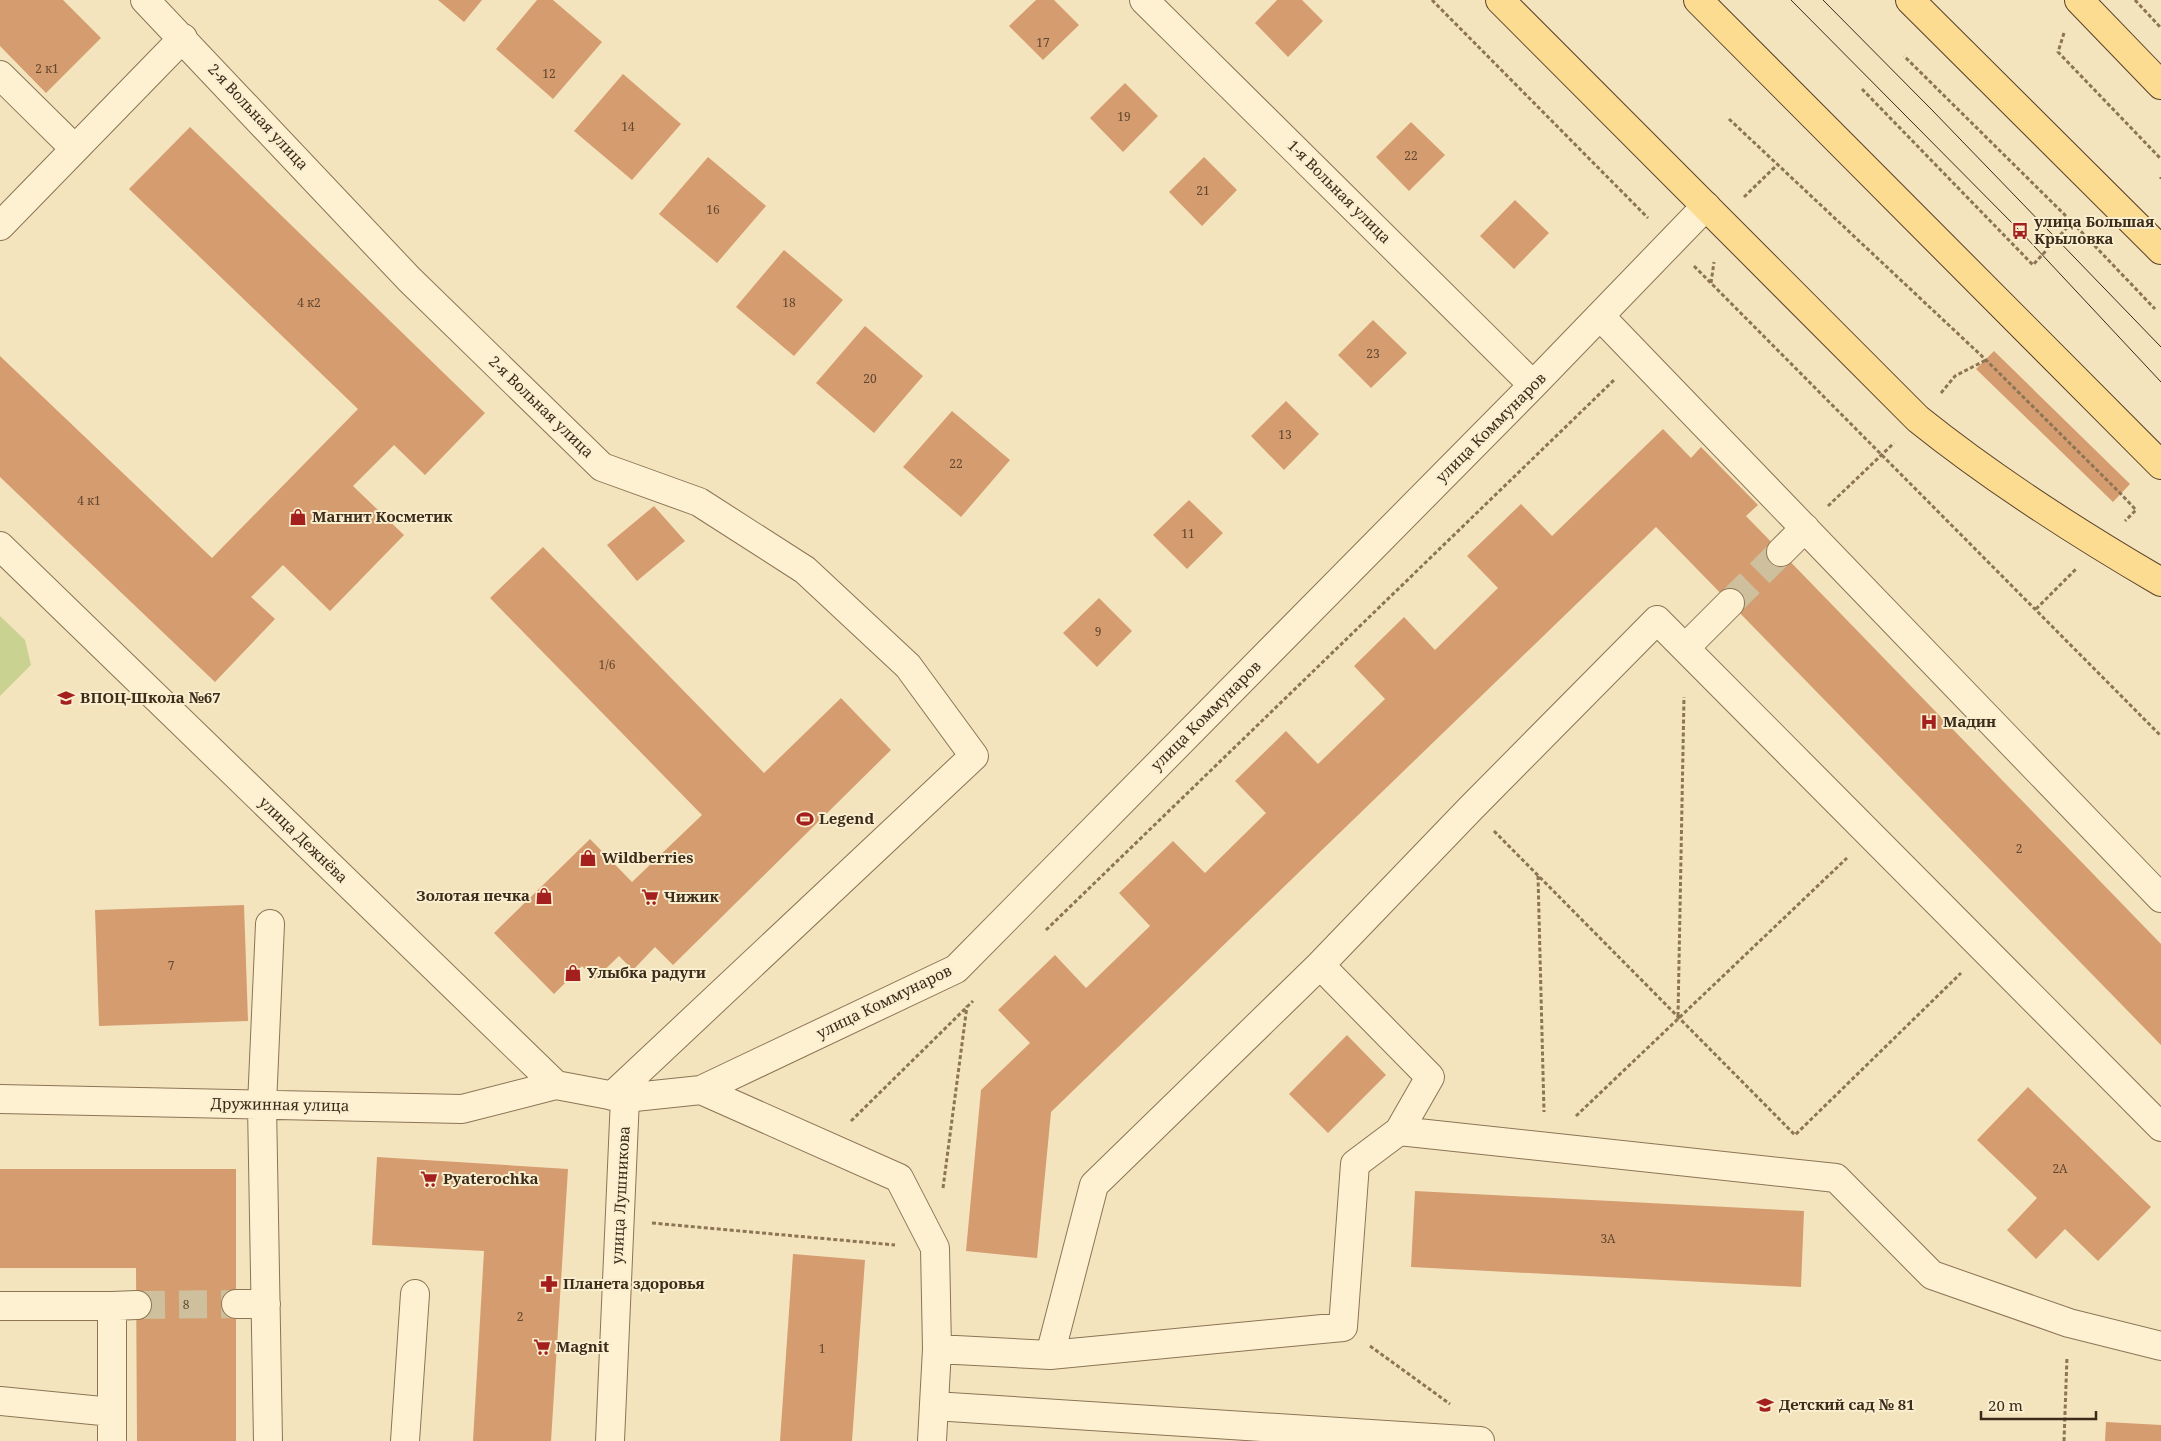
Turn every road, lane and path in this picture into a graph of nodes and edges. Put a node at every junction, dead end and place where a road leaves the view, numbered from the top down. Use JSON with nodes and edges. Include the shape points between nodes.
{"nodes":[{"id":1,"x":145,"y":0,"type":"edge"},
{"id":2,"x":1144,"y":0,"type":"edge"},
{"id":3,"x":1432,"y":0,"type":"edge"},
{"id":4,"x":1500,"y":0,"type":"edge"},
{"id":5,"x":1698,"y":0,"type":"edge"},
{"id":6,"x":1910,"y":0,"type":"edge"},
{"id":7,"x":2079,"y":0,"type":"edge"},
{"id":8,"x":2135,"y":0,"type":"edge"},
{"id":9,"x":2066,"y":26,"type":"dead end"},
{"id":10,"x":2161,"y":28,"type":"edge"},
{"id":11,"x":184,"y":38,"type":"junction"},
{"id":12,"x":1904,"y":56,"type":"dead end"},
{"id":13,"x":0,"y":75,"type":"edge"},
{"id":14,"x":2161,"y":85,"type":"edge"},
{"id":15,"x":1862,"y":90,"type":"dead end"},
{"id":16,"x":1729,"y":119,"type":"dead end"},
{"id":17,"x":75,"y":149,"type":"junction"},
{"id":18,"x":2161,"y":159,"type":"edge"},
{"id":19,"x":1706,"y":206,"type":"junction"},
{"id":20,"x":2072,"y":222,"type":"junction"},
{"id":21,"x":0,"y":226,"type":"edge"},
{"id":22,"x":1672,"y":242,"type":"junction"},
{"id":23,"x":2161,"y":250,"type":"edge"},
{"id":24,"x":2155,"y":309,"type":"dead end"},
{"id":25,"x":1600,"y":316,"type":"junction"},
{"id":26,"x":1639,"y":356,"type":"junction"},
{"id":27,"x":1533,"y":385,"type":"junction"},
{"id":28,"x":2161,"y":465,"type":"edge"},
{"id":29,"x":2121,"y":494,"type":"dead end"},
{"id":30,"x":1805,"y":528,"type":"junction"},
{"id":31,"x":0,"y":546,"type":"edge"},
{"id":32,"x":1781,"y":552,"type":"tunnel mouth"},
{"id":33,"x":2161,"y":582,"type":"edge"},
{"id":34,"x":1730,"y":603,"type":"tunnel mouth"},
{"id":35,"x":1685,"y":648,"type":"junction"},
{"id":36,"x":2161,"y":736,"type":"edge"},
{"id":37,"x":1471,"y":808,"type":"junction"},
{"id":38,"x":1871,"y":835,"type":"junction"},
{"id":39,"x":1538,"y":875,"type":"junction"},
{"id":40,"x":2161,"y":898,"type":"edge"},
{"id":41,"x":270,"y":924,"type":"dead end"},
{"id":42,"x":1046,"y":930,"type":"dead end"},
{"id":43,"x":1985,"y":950,"type":"junction"},
{"id":44,"x":1320,"y":965,"type":"junction"},
{"id":45,"x":956,"y":969,"type":"junction"},
{"id":46,"x":974,"y":1000,"type":"dead end"},
{"id":47,"x":967,"y":1006,"type":"junction"},
{"id":48,"x":1678,"y":1017,"type":"junction"},
{"id":49,"x":556,"y":1085,"type":"junction"},
{"id":50,"x":700,"y":1090,"type":"junction"},
{"id":51,"x":619,"y":1097,"type":"junction"},
{"id":52,"x":0,"y":1099,"type":"edge"},
{"id":53,"x":262,"y":1104,"type":"junction"},
{"id":54,"x":2161,"y":1127,"type":"edge"},
{"id":55,"x":1400,"y":1132,"type":"junction"},
{"id":56,"x":826,"y":1146,"type":"junction"},
{"id":57,"x":1545,"y":1146,"type":"junction"},
{"id":58,"x":943,"y":1190,"type":"dead end"},
{"id":59,"x":620,"y":1220,"type":"junction"},
{"id":60,"x":935,"y":1248,"type":"junction"},
{"id":61,"x":415,"y":1294,"type":"dead end"},
{"id":62,"x":236,"y":1304,"type":"tunnel mouth"},
{"id":63,"x":266,"y":1304,"type":"junction"},
{"id":64,"x":0,"y":1306,"type":"edge"},
{"id":65,"x":2069,"y":1323,"type":"junction"},
{"id":66,"x":1343,"y":1327,"type":"junction"},
{"id":67,"x":2161,"y":1346,"type":"edge"},
{"id":68,"x":937,"y":1349,"type":"junction"},
{"id":69,"x":1050,"y":1355,"type":"junction"},
{"id":70,"x":0,"y":1401,"type":"edge"},
{"id":71,"x":934,"y":1406,"type":"junction"},
{"id":72,"x":112,"y":1412,"type":"junction"},
{"id":73,"x":1470,"y":1440,"type":"edge"},
{"id":74,"x":112,"y":1441,"type":"edge"},
{"id":75,"x":268,"y":1441,"type":"edge"},
{"id":76,"x":405,"y":1441,"type":"edge"},
{"id":77,"x":610,"y":1441,"type":"edge"},
{"id":78,"x":932,"y":1441,"type":"edge"},
{"id":79,"x":2064,"y":1441,"type":"edge"}],
"edges":[{"from":1,"to":11,"type":"street","name":"2-я Вольная улица"},
{"from":2,"to":27,"type":"street","name":"1-я Вольная улица"},
{"from":3,"to":22,"type":"path"},
{"from":4,"to":19,"type":"main road"},
{"from":5,"to":28,"type":"main road"},
{"from":6,"to":23,"type":"main road"},
{"from":7,"to":14,"type":"main road"},
{"from":8,"to":10,"type":"path"},
{"from":9,"to":18,"type":"path","via":[[2058,52]]},
{"from":11,"to":17,"type":"street"},
{"from":11,"to":51,"type":"street","name":"2-я Вольная улица","via":[[409,279],[602,467],[699,502],[805,570],[908,666],[974,756]]},
{"from":12,"to":20,"type":"path"},
{"from":13,"to":17,"type":"street"},
{"from":15,"to":20,"type":"path","via":[[2033,265]]},
{"from":16,"to":29,"type":"path","via":[[1986,360]]},
{"from":17,"to":21,"type":"street"},
{"from":19,"to":22,"type":"street","name":"улица Коммунаров"},
{"from":19,"to":33,"type":"main road","via":[[1918,419],[1958,451],[2100,546]]},
{"from":20,"to":24,"type":"path"},
{"from":22,"to":25,"type":"street","name":"улица Коммунаров"},
{"from":22,"to":36,"type":"path","via":[[1710,284]]},
{"from":25,"to":26,"type":"street"},
{"from":25,"to":27,"type":"street","name":"улица Коммунаров"},
{"from":26,"to":30,"type":"street"},
{"from":26,"to":42,"type":"path"},
{"from":27,"to":45,"type":"street","name":"улица Коммунаров"},
{"from":30,"to":32,"type":"street"},
{"from":30,"to":40,"type":"street"},
{"from":31,"to":49,"type":"street","name":"улица Дежнёва"},
{"from":34,"to":35,"type":"street"},
{"from":35,"to":37,"type":"street","via":[[1657,620]]},
{"from":35,"to":38,"type":"street"},
{"from":35,"to":48,"type":"path"},
{"from":37,"to":39,"type":"path"},
{"from":37,"to":44,"type":"street"},
{"from":38,"to":43,"type":"street"},
{"from":38,"to":48,"type":"path"},
{"from":39,"to":48,"type":"path"},
{"from":39,"to":57,"type":"path"},
{"from":41,"to":53,"type":"street"},
{"from":43,"to":48,"type":"path","via":[[1795,1135]]},
{"from":43,"to":54,"type":"street"},
{"from":44,"to":55,"type":"street","via":[[1430,1077]]},
{"from":44,"to":69,"type":"street","via":[[1094,1186]]},
{"from":45,"to":47,"type":"path"},
{"from":45,"to":50,"type":"street","name":"улица Коммунаров"},
{"from":46,"to":47,"type":"path"},
{"from":47,"to":56,"type":"path"},
{"from":47,"to":58,"type":"path"},
{"from":48,"to":57,"type":"path"},
{"from":49,"to":51,"type":"street"},
{"from":49,"to":53,"type":"street","name":"Дружинная улица","via":[[462,1109]]},
{"from":50,"to":51,"type":"street","name":"улица Коммунаров"},
{"from":50,"to":56,"type":"street"},
{"from":51,"to":59,"type":"street","name":"улица Лушникова"},
{"from":52,"to":53,"type":"street","name":"Дружинная улица"},
{"from":53,"to":63,"type":"street"},
{"from":55,"to":57,"type":"street"},
{"from":55,"to":66,"type":"street","via":[[1355,1164]]},
{"from":56,"to":60,"type":"street","via":[[899,1178]]},
{"from":57,"to":65,"type":"street","via":[[1836,1178],[1932,1275]]},
{"from":59,"to":60,"type":"path"},
{"from":59,"to":77,"type":"street","name":"улица Лушникова"},
{"from":60,"to":68,"type":"street"},
{"from":61,"to":76,"type":"street"},
{"from":62,"to":63,"type":"street"},
{"from":63,"to":75,"type":"street"},
{"from":64,"to":72,"type":"street","via":[[124,1305]]},
{"from":65,"to":67,"type":"street"},
{"from":65,"to":79,"type":"path"},
{"from":66,"to":69,"type":"street"},
{"from":66,"to":73,"type":"path","via":[[1462,1413]]},
{"from":68,"to":69,"type":"street"},
{"from":68,"to":71,"type":"street"},
{"from":70,"to":72,"type":"street"},
{"from":71,"to":73,"type":"street"},
{"from":71,"to":78,"type":"street"},
{"from":72,"to":74,"type":"street"}]}
